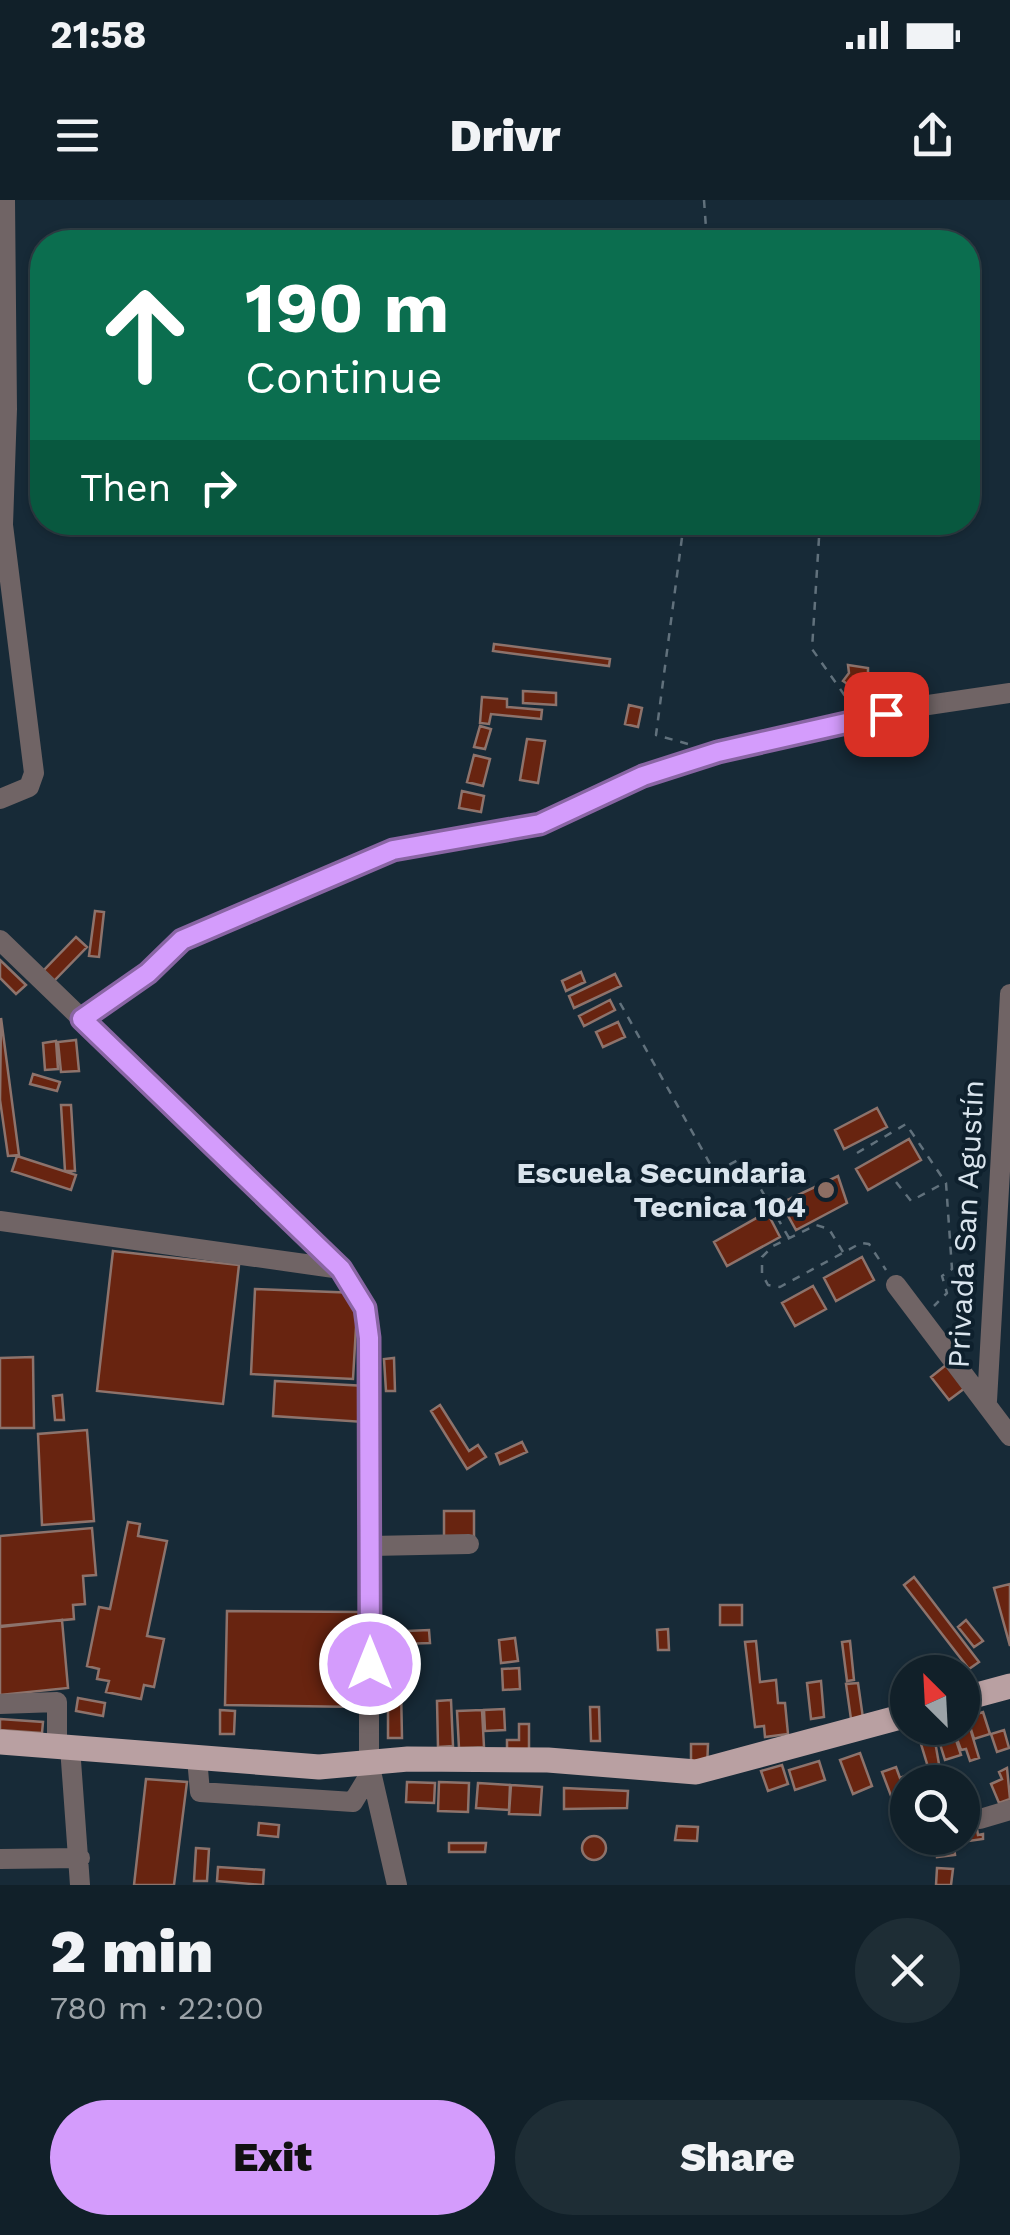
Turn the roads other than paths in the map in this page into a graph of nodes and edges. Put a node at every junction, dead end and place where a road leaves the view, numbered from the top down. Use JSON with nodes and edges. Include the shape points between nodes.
{"nodes":[{"id":1,"x":5,"y":200,"type":"edge"},
{"id":2,"x":1010,"y":693,"type":"edge"},
{"id":3,"x":0,"y":799,"type":"edge"},
{"id":4,"x":0,"y":940,"type":"edge"},
{"id":5,"x":1010,"y":994,"type":"edge"},
{"id":6,"x":82,"y":1019,"type":"junction"},
{"id":7,"x":1008,"y":1052,"type":"edge"},
{"id":8,"x":0,"y":1221,"type":"edge"},
{"id":9,"x":341,"y":1269,"type":"junction"},
{"id":10,"x":896,"y":1284,"type":"road end"},
{"id":11,"x":986,"y":1401,"type":"junction"},
{"id":12,"x":1010,"y":1436,"type":"edge"},
{"id":13,"x":469,"y":1544,"type":"dead end"},
{"id":14,"x":371,"y":1546,"type":"junction"},
{"id":15,"x":1010,"y":1686,"type":"edge"},
{"id":16,"x":980,"y":1694,"type":"edge"},
{"id":17,"x":0,"y":1704,"type":"edge"},
{"id":18,"x":890,"y":1720,"type":"edge"},
{"id":19,"x":0,"y":1742,"type":"edge"},
{"id":20,"x":63,"y":1746,"type":"junction"},
{"id":21,"x":196,"y":1758,"type":"junction"},
{"id":22,"x":370,"y":1768,"type":"junction"},
{"id":23,"x":1010,"y":1810,"type":"edge"},
{"id":24,"x":980,"y":1819,"type":"dead end"},
{"id":25,"x":80,"y":1858,"type":"junction"},
{"id":26,"x":0,"y":1859,"type":"edge"},
{"id":27,"x":80,"y":1885,"type":"edge"},
{"id":28,"x":397,"y":1885,"type":"edge"}],
"edges":[{"from":1,"to":3,"type":"street","via":[[3,525],[34,782]]},
{"from":2,"to":6,"type":"street","via":[[908,708],[718,752],[643,776],[540,824],[393,850],[182,940]]},
{"from":4,"to":6,"type":"street"},
{"from":5,"to":7,"type":"street","name":"Privada San Agustín"},
{"from":6,"to":9,"type":"street"},
{"from":7,"to":11,"type":"street","name":"Privada San Agustín"},
{"from":8,"to":9,"type":"street"},
{"from":9,"to":14,"type":"street","via":[[365,1308],[369,1338]]},
{"from":10,"to":11,"type":"street"},
{"from":11,"to":12,"type":"street"},
{"from":13,"to":14,"type":"street"},
{"from":14,"to":22,"type":"street"},
{"from":15,"to":16,"type":"main road"},
{"from":17,"to":20,"type":"street","via":[[56,1702]]},
{"from":18,"to":22,"type":"main road","via":[[696,1772],[548,1760],[408,1759]]},
{"from":19,"to":20,"type":"main road"},
{"from":20,"to":21,"type":"main road"},
{"from":20,"to":25,"type":"street"},
{"from":21,"to":22,"type":"main road"},
{"from":21,"to":22,"type":"street","via":[[200,1792],[353,1802]]},
{"from":22,"to":28,"type":"street"},
{"from":23,"to":24,"type":"street"},
{"from":25,"to":26,"type":"street"},
{"from":25,"to":27,"type":"street"}]}
